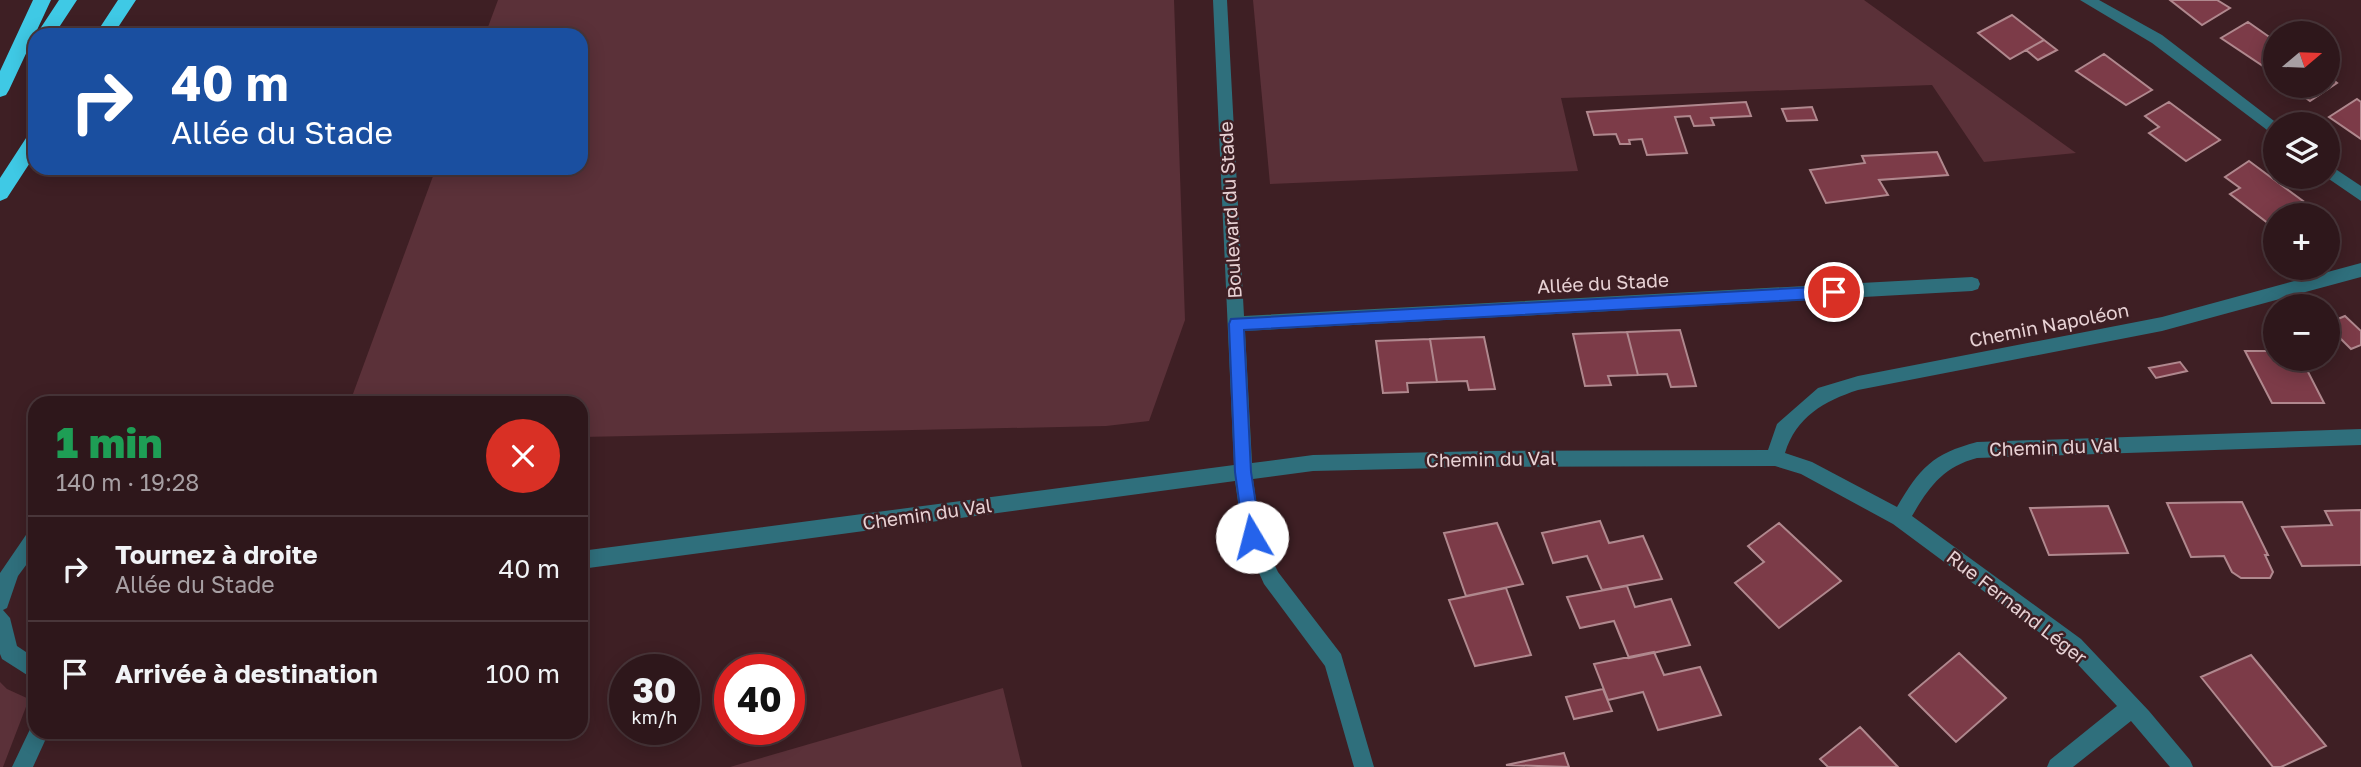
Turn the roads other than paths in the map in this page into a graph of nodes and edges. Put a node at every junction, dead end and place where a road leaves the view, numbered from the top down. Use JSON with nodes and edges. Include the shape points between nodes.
{"nodes":[{"id":1,"x":41,"y":0,"type":"edge"},
{"id":2,"x":68,"y":0,"type":"edge"},
{"id":3,"x":127,"y":0,"type":"edge"},
{"id":4,"x":1220,"y":0,"type":"edge"},
{"id":5,"x":2087,"y":0,"type":"edge"},
{"id":6,"x":28,"y":28,"type":"edge"},
{"id":7,"x":50,"y":28,"type":"edge"},
{"id":8,"x":109,"y":28,"type":"edge"},
{"id":9,"x":28,"y":29,"type":"edge"},
{"id":10,"x":28,"y":60,"type":"edge"},
{"id":11,"x":0,"y":90,"type":"edge"},
{"id":12,"x":0,"y":102,"type":"edge"},
{"id":13,"x":2263,"y":121,"type":"edge"},
{"id":14,"x":28,"y":151,"type":"edge"},
{"id":15,"x":2340,"y":179,"type":"edge"},
{"id":16,"x":0,"y":193,"type":"edge"},
{"id":17,"x":2361,"y":195,"type":"edge"},
{"id":18,"x":2361,"y":270,"type":"edge"},
{"id":19,"x":1972,"y":284,"type":"dead end"},
{"id":20,"x":1236,"y":324,"type":"junction"},
{"id":21,"x":2361,"y":437,"type":"edge"},
{"id":22,"x":1775,"y":457,"type":"junction"},
{"id":23,"x":1243,"y":472,"type":"junction"},
{"id":24,"x":1900,"y":518,"type":"junction"},
{"id":25,"x":28,"y":546,"type":"edge"},
{"id":26,"x":588,"y":559,"type":"edge"},
{"id":27,"x":5,"y":572,"type":"edge"},
{"id":28,"x":0,"y":602,"type":"edge"},
{"id":29,"x":0,"y":618,"type":"edge"},
{"id":30,"x":28,"y":665,"type":"edge"},
{"id":31,"x":2132,"y":708,"type":"junction"},
{"id":32,"x":36,"y":739,"type":"edge"},
{"id":33,"x":22,"y":767,"type":"edge"},
{"id":34,"x":1364,"y":767,"type":"edge"},
{"id":35,"x":2057,"y":767,"type":"edge"},
{"id":36,"x":2183,"y":767,"type":"edge"}],
"edges":[{"from":1,"to":6,"type":"highway"},
{"from":2,"to":7,"type":"highway"},
{"from":3,"to":8,"type":"highway"},
{"from":4,"to":20,"type":"street","name":"Boulevard du Stade"},
{"from":5,"to":13,"type":"street","via":[[2157,40]]},
{"from":9,"to":11,"type":"highway"},
{"from":10,"to":12,"type":"highway"},
{"from":14,"to":16,"type":"highway"},
{"from":15,"to":17,"type":"street"},
{"from":18,"to":22,"type":"street","name":"Chemin Napoléon","via":[[2162,324],[1824,393],[1783,430]]},
{"from":19,"to":20,"type":"street","name":"Allée du Stade"},
{"from":20,"to":23,"type":"street","name":"Boulevard du Stade"},
{"from":21,"to":24,"type":"street","name":"Chemin du Val","via":[[1977,450],[1955,454],[1929,471]]},
{"from":22,"to":23,"type":"street","name":"Chemin du Val","via":[[1313,463]]},
{"from":22,"to":24,"type":"street","name":"Chemin du Val","via":[[1806,468]]},
{"from":23,"to":26,"type":"street","name":"Chemin du Val"},
{"from":23,"to":34,"type":"street","name":"Boulevard du Stade","via":[[1252,537],[1271,578],[1334,661]]},
{"from":24,"to":31,"type":"street","name":"Rue Fernand Léger","via":[[2074,646]]},
{"from":25,"to":27,"type":"street"},
{"from":27,"to":28,"type":"street"},
{"from":29,"to":30,"type":"street","via":[[9,652]]},
{"from":31,"to":35,"type":"street"},
{"from":31,"to":36,"type":"street","name":"Rue Fernand Léger"},
{"from":32,"to":33,"type":"street"}]}
